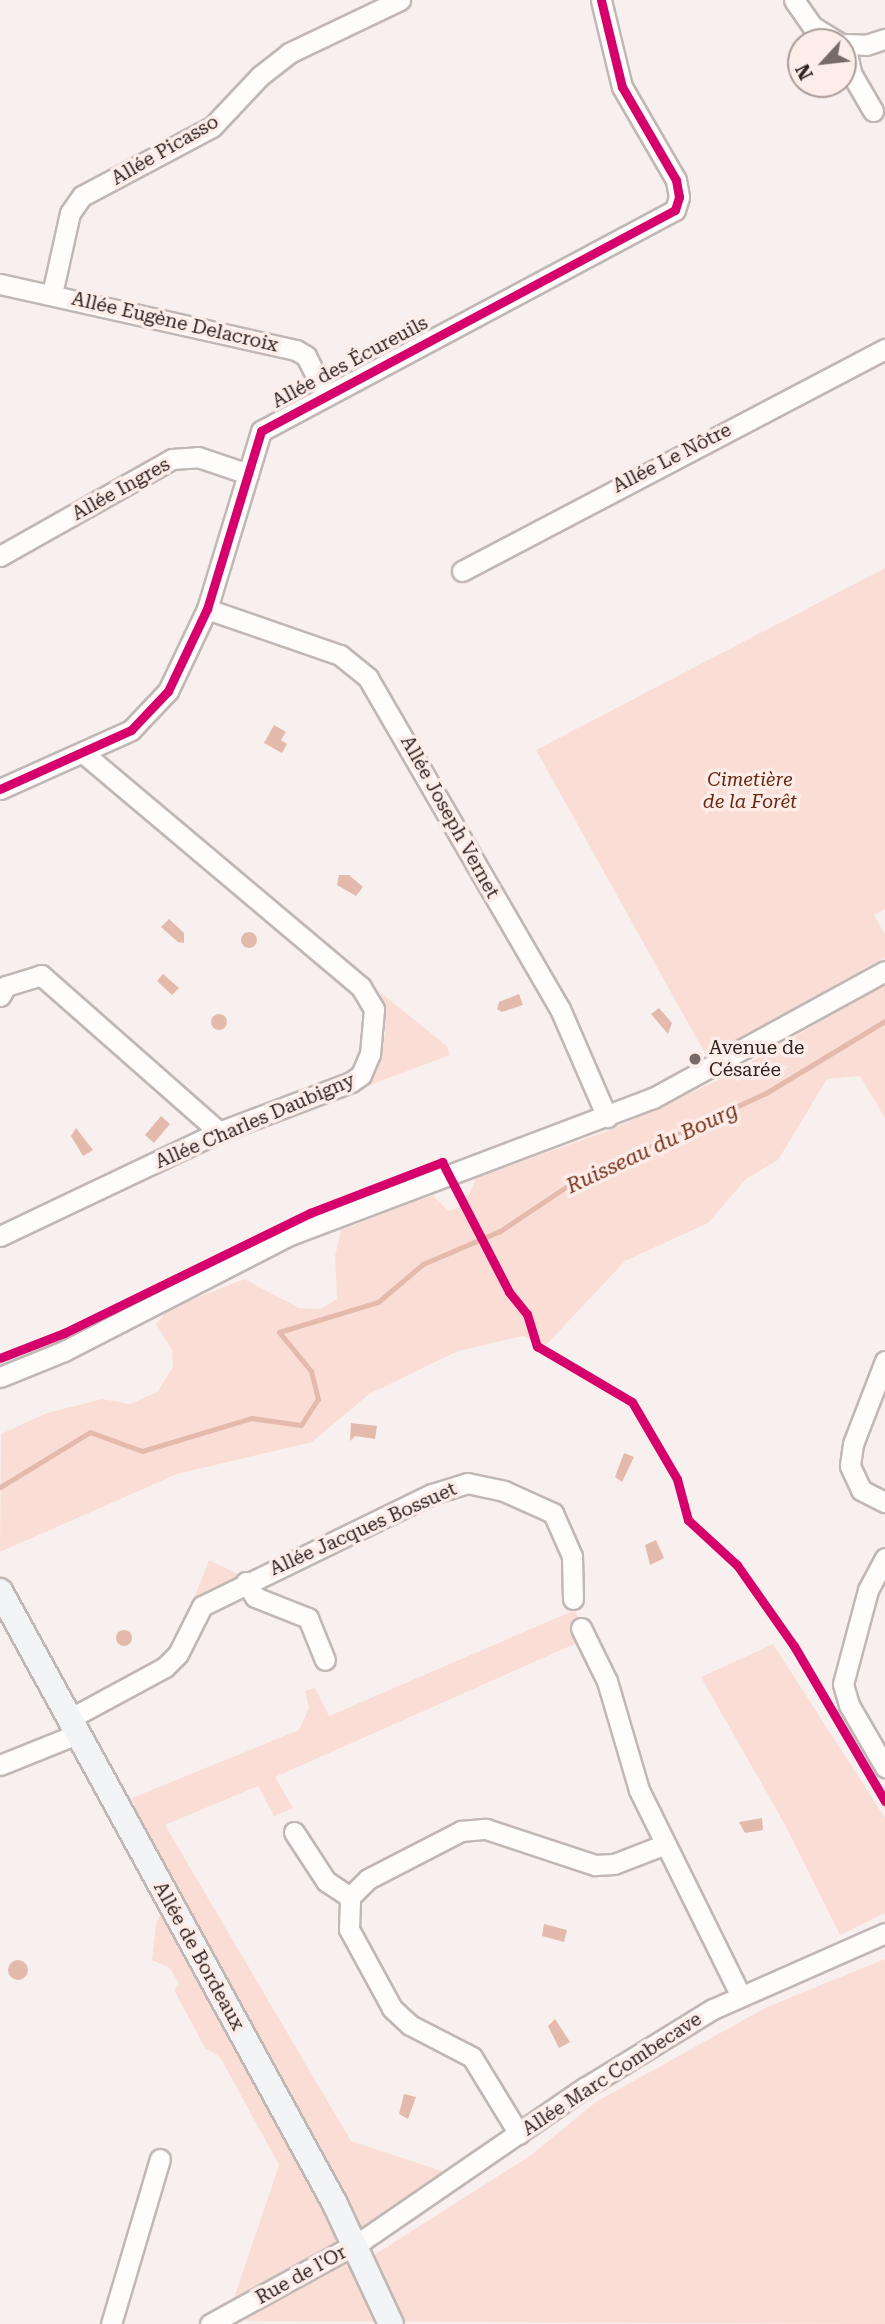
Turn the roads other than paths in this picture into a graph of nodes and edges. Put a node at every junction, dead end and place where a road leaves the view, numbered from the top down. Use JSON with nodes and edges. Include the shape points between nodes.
{"nodes":[{"id":1,"x":400,"y":0,"type":"edge"},
{"id":2,"x":601,"y":0,"type":"edge"},
{"id":3,"x":794,"y":0,"type":"edge"},
{"id":4,"x":816,"y":28,"type":"edge"},
{"id":5,"x":885,"y":38,"type":"edge"},
{"id":6,"x":857,"y":41,"type":"edge"},
{"id":7,"x":857,"y":84,"type":"edge"},
{"id":8,"x":873,"y":111,"type":"dead end"},
{"id":9,"x":0,"y":284,"type":"edge"},
{"id":10,"x":52,"y":294,"type":"junction"},
{"id":11,"x":885,"y":349,"type":"edge"},
{"id":12,"x":325,"y":394,"type":"junction"},
{"id":13,"x":248,"y":474,"type":"junction"},
{"id":14,"x":0,"y":556,"type":"edge"},
{"id":15,"x":462,"y":571,"type":"dead end"},
{"id":16,"x":207,"y":609,"type":"junction"},
{"id":17,"x":83,"y":753,"type":"junction"},
{"id":18,"x":0,"y":789,"type":"edge"},
{"id":19,"x":885,"y":971,"type":"edge"},
{"id":20,"x":0,"y":996,"type":"edge"},
{"id":21,"x":607,"y":1117,"type":"junction"},
{"id":22,"x":219,"y":1132,"type":"junction"},
{"id":23,"x":0,"y":1236,"type":"edge"},
{"id":24,"x":885,"y":1361,"type":"edge"},
{"id":25,"x":20,"y":1371,"type":"junction"},
{"id":26,"x":0,"y":1377,"type":"edge"},
{"id":27,"x":0,"y":1386,"type":"edge"},
{"id":28,"x":885,"y":1502,"type":"edge"},
{"id":29,"x":885,"y":1558,"type":"edge"},
{"id":30,"x":246,"y":1582,"type":"junction"},
{"id":31,"x":0,"y":1591,"type":"edge"},
{"id":32,"x":573,"y":1600,"type":"dead end"},
{"id":33,"x":581,"y":1628,"type":"dead end"},
{"id":34,"x":326,"y":1660,"type":"dead end"},
{"id":35,"x":73,"y":1726,"type":"junction"},
{"id":36,"x":0,"y":1765,"type":"edge"},
{"id":37,"x":885,"y":1767,"type":"edge"},
{"id":38,"x":295,"y":1832,"type":"dead end"},
{"id":39,"x":663,"y":1846,"type":"junction"},
{"id":40,"x":351,"y":1897,"type":"junction"},
{"id":41,"x":885,"y":1933,"type":"edge"},
{"id":42,"x":740,"y":1994,"type":"junction"},
{"id":43,"x":519,"y":2134,"type":"junction"},
{"id":44,"x":160,"y":2159,"type":"dead end"},
{"id":45,"x":355,"y":2245,"type":"junction"},
{"id":46,"x":111,"y":2324,"type":"edge"},
{"id":47,"x":210,"y":2324,"type":"edge"},
{"id":48,"x":391,"y":2324,"type":"edge"}],
"edges":[{"from":1,"to":10,"type":"street","name":"Allée Picasso","via":[[289,53],[260,76],[212,127],[82,196],[70,213]]},
{"from":2,"to":12,"type":"street","name":"Allée des Écureuils","via":[[622,87],[676,180],[679,197],[675,209]]},
{"from":3,"to":4,"type":"street"},
{"from":5,"to":6,"type":"street"},
{"from":7,"to":8,"type":"street"},
{"from":9,"to":10,"type":"street","name":"Allée Eugène Delacroix"},
{"from":10,"to":12,"type":"street","name":"Allée Eugène Delacroix","via":[[296,350],[306,356]]},
{"from":11,"to":15,"type":"street","name":"Allée Le Nôtre"},
{"from":12,"to":13,"type":"street","name":"Allée des Écureuils","via":[[261,430]]},
{"from":13,"to":14,"type":"street","name":"Allée Ingres","via":[[198,457],[172,459]]},
{"from":13,"to":16,"type":"street","name":"Allée des Écureuils"},
{"from":16,"to":17,"type":"street","name":"Allée des Écureuils","via":[[175,680],[154,710],[131,730]]},
{"from":16,"to":21,"type":"street","name":"Allée Joseph Vernet","via":[[340,655],[368,678],[560,1009]]},
{"from":17,"to":18,"type":"street","name":"Allée des Écureuils"},
{"from":17,"to":22,"type":"street","name":"Allée Charles Daubigny","via":[[371,998],[373,1031],[361,1075]]},
{"from":19,"to":21,"type":"street","via":[[691,1078]]},
{"from":20,"to":22,"type":"street","via":[[6,986],[41,975]]},
{"from":21,"to":25,"type":"street","via":[[290,1235]]},
{"from":22,"to":23,"type":"street","name":"Allée Charles Daubigny"},
{"from":24,"to":28,"type":"street","via":[[853,1444],[850,1466],[861,1490]]},
{"from":25,"to":26,"type":"street"},
{"from":25,"to":27,"type":"street"},
{"from":29,"to":37,"type":"street","via":[[868,1590],[843,1684],[849,1706]]},
{"from":30,"to":32,"type":"street","name":"Allée Jacques Bossuet","via":[[432,1494],[467,1483],[504,1491],[553,1513],[572,1556]]},
{"from":30,"to":34,"type":"street","name":"Allée Jacques Bossuet","via":[[255,1597],[308,1618]]},
{"from":30,"to":35,"type":"street","name":"Allée Jacques Bossuet","via":[[202,1606],[178,1654],[166,1667]]},
{"from":31,"to":35,"type":"main road","name":"Allée de Bordeaux"},
{"from":33,"to":39,"type":"street","via":[[607,1681],[636,1783]]},
{"from":35,"to":36,"type":"street","name":"Allée Jacques Bossuet"},
{"from":35,"to":45,"type":"main road","name":"Allée de Bordeaux"},
{"from":38,"to":40,"type":"street","via":[[326,1881]]},
{"from":39,"to":40,"type":"street","via":[[595,1865],[486,1829],[461,1831],[368,1879]]},
{"from":39,"to":42,"type":"street"},
{"from":40,"to":43,"type":"street","via":[[349,1929],[392,2008],[410,2025],[472,2057]]},
{"from":41,"to":42,"type":"street","name":"Allée Marc Combecave"},
{"from":42,"to":43,"type":"street","name":"Allée Marc Combecave","via":[[586,2087]]},
{"from":43,"to":45,"type":"street","name":"Allée Marc Combecave"},
{"from":44,"to":46,"type":"street"},
{"from":45,"to":47,"type":"street","name":"Rue de l'Or"},
{"from":45,"to":48,"type":"main road","name":"Allée de Bordeaux"}]}
